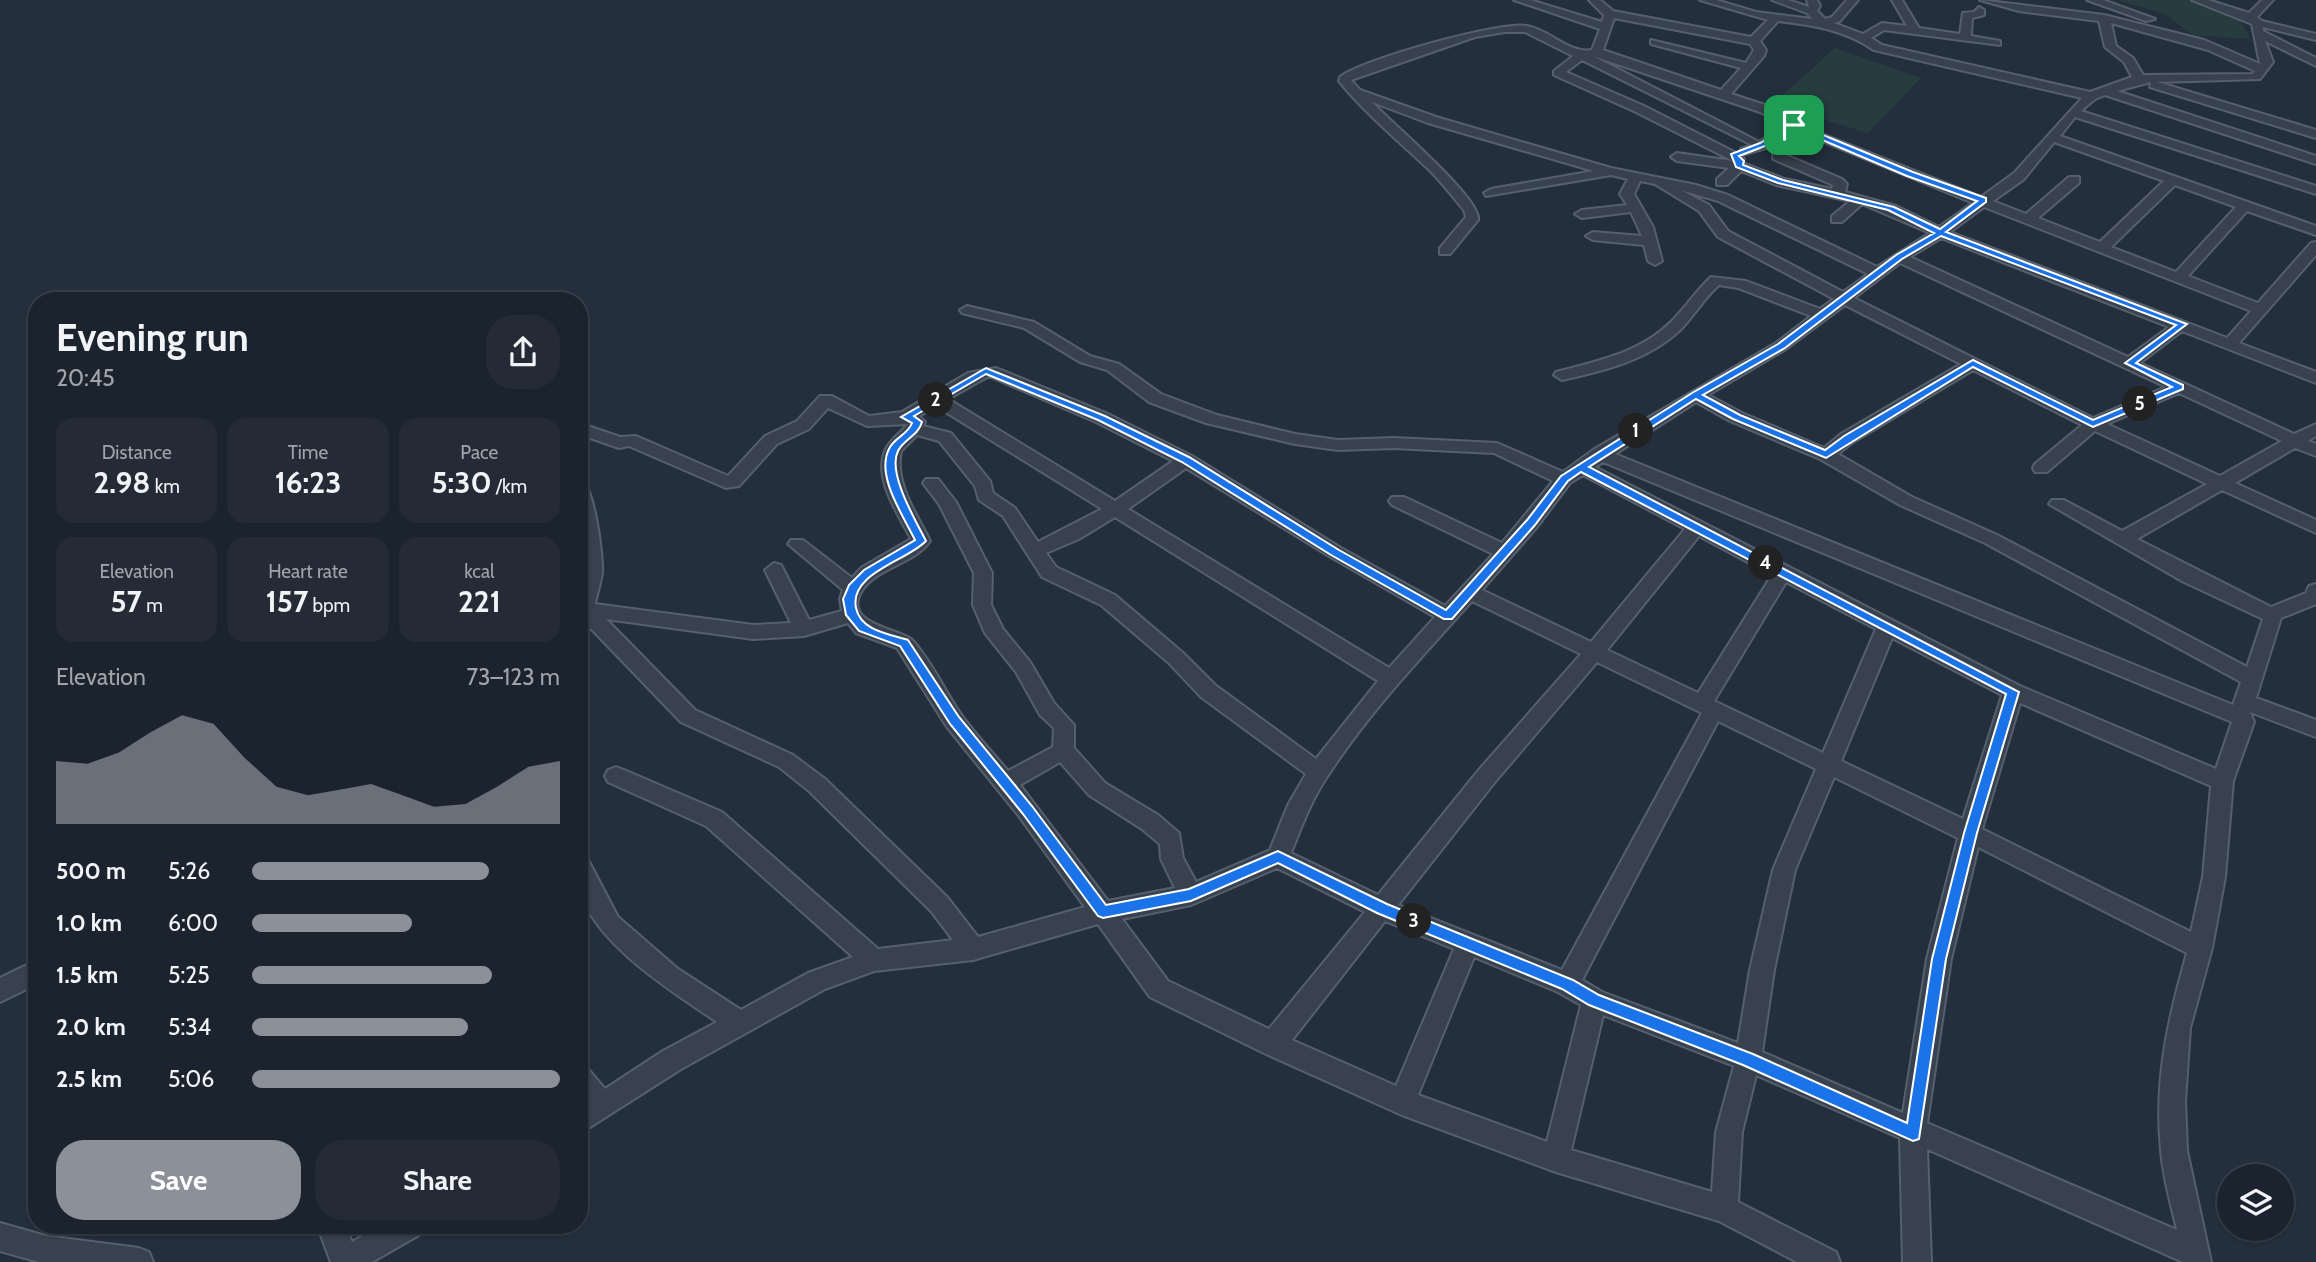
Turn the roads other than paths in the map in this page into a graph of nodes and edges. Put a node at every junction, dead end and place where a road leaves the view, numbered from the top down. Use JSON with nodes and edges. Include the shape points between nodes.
{"nodes":[{"id":1,"x":1519,"y":0,"type":"edge"},
{"id":2,"x":1594,"y":0,"type":"edge"},
{"id":3,"x":1704,"y":0,"type":"edge"},
{"id":4,"x":1777,"y":0,"type":"edge"},
{"id":5,"x":1853,"y":0,"type":"edge"},
{"id":6,"x":1897,"y":0,"type":"edge"},
{"id":7,"x":2092,"y":0,"type":"edge"},
{"id":8,"x":2197,"y":0,"type":"edge"},
{"id":9,"x":2268,"y":0,"type":"edge"},
{"id":10,"x":1811,"y":5,"type":"edge"},
{"id":11,"x":1982,"y":5,"type":"edge"},
{"id":12,"x":1610,"y":14,"type":"junction"},
{"id":13,"x":1774,"y":18,"type":"junction"},
{"id":14,"x":2104,"y":18,"type":"junction"},
{"id":15,"x":1823,"y":23,"type":"junction"},
{"id":16,"x":2255,"y":24,"type":"junction"},
{"id":17,"x":1606,"y":27,"type":"junction"},
{"id":18,"x":1914,"y":29,"type":"junction"},
{"id":19,"x":2152,"y":31,"type":"junction"},
{"id":20,"x":1965,"y":37,"type":"junction"},
{"id":21,"x":2316,"y":37,"type":"edge"},
{"id":22,"x":1864,"y":38,"type":"junction"},
{"id":23,"x":1754,"y":41,"type":"junction"},
{"id":24,"x":1655,"y":42,"type":"dead end"},
{"id":25,"x":1996,"y":43,"type":"dead end"},
{"id":26,"x":2211,"y":47,"type":"junction"},
{"id":27,"x":1597,"y":52,"type":"junction"},
{"id":28,"x":2195,"y":54,"type":"dead end"},
{"id":29,"x":1581,"y":55,"type":"junction"},
{"id":30,"x":2316,"y":64,"type":"edge"},
{"id":31,"x":1749,"y":67,"type":"junction"},
{"id":32,"x":2263,"y":70,"type":"junction"},
{"id":33,"x":2138,"y":79,"type":"junction"},
{"id":34,"x":1355,"y":92,"type":"junction"},
{"id":35,"x":2097,"y":93,"type":"junction"},
{"id":36,"x":1727,"y":100,"type":"junction"},
{"id":37,"x":2073,"y":111,"type":"junction"},
{"id":38,"x":1794,"y":125,"type":"junction"},
{"id":39,"x":2316,"y":134,"type":"edge"},
{"id":40,"x":2052,"y":136,"type":"junction"},
{"id":41,"x":1754,"y":141,"type":"dead end"},
{"id":42,"x":1777,"y":156,"type":"dead end"},
{"id":43,"x":1677,"y":157,"type":"dead end"},
{"id":44,"x":2316,"y":160,"type":"edge"},
{"id":45,"x":1736,"y":161,"type":"junction"},
{"id":46,"x":1609,"y":171,"type":"junction"},
{"id":47,"x":1635,"y":178,"type":"junction"},
{"id":48,"x":2074,"y":180,"type":"dead end"},
{"id":49,"x":2172,"y":181,"type":"junction"},
{"id":50,"x":1722,"y":182,"type":"dead end"},
{"id":51,"x":1661,"y":184,"type":"junction"},
{"id":52,"x":2316,"y":190,"type":"edge"},
{"id":53,"x":1491,"y":193,"type":"dead end"},
{"id":54,"x":1838,"y":194,"type":"junction"},
{"id":55,"x":1860,"y":199,"type":"junction"},
{"id":56,"x":1983,"y":200,"type":"junction"},
{"id":57,"x":2244,"y":206,"type":"junction"},
{"id":58,"x":1635,"y":208,"type":"junction"},
{"id":59,"x":1582,"y":214,"type":"dead end"},
{"id":60,"x":2030,"y":218,"type":"junction"},
{"id":61,"x":1837,"y":219,"type":"dead end"},
{"id":62,"x":2316,"y":231,"type":"edge"},
{"id":63,"x":1940,"y":233,"type":"junction"},
{"id":64,"x":1592,"y":236,"type":"dead end"},
{"id":65,"x":1650,"y":241,"type":"junction"},
{"id":66,"x":2104,"y":246,"type":"junction"},
{"id":67,"x":2316,"y":246,"type":"edge"},
{"id":68,"x":1445,"y":251,"type":"dead end"},
{"id":69,"x":1899,"y":257,"type":"junction"},
{"id":70,"x":1655,"y":261,"type":"dead end"},
{"id":71,"x":1878,"y":274,"type":"junction"},
{"id":72,"x":2180,"y":276,"type":"junction"},
{"id":73,"x":1844,"y":298,"type":"junction"},
{"id":74,"x":967,"y":310,"type":"dead end"},
{"id":75,"x":2263,"y":310,"type":"junction"},
{"id":76,"x":1821,"y":315,"type":"junction"},
{"id":77,"x":2182,"y":324,"type":"junction"},
{"id":78,"x":2230,"y":344,"type":"junction"},
{"id":79,"x":1973,"y":363,"type":"junction"},
{"id":80,"x":2130,"y":363,"type":"junction"},
{"id":81,"x":1562,"y":375,"type":"dead end"},
{"id":82,"x":2316,"y":379,"type":"edge"},
{"id":83,"x":2180,"y":387,"type":"junction"},
{"id":84,"x":1696,"y":395,"type":"junction"},
{"id":85,"x":937,"y":399,"type":"junction"},
{"id":86,"x":911,"y":423,"type":"junction"},
{"id":87,"x":2093,"y":424,"type":"junction"},
{"id":88,"x":2316,"y":429,"type":"edge"},
{"id":89,"x":588,"y":431,"type":"edge"},
{"id":90,"x":2297,"y":443,"type":"junction"},
{"id":91,"x":2316,"y":451,"type":"edge"},
{"id":92,"x":1599,"y":454,"type":"junction"},
{"id":93,"x":1826,"y":455,"type":"junction"},
{"id":94,"x":1186,"y":460,"type":"junction"},
{"id":95,"x":1581,"y":467,"type":"junction"},
{"id":96,"x":2041,"y":468,"type":"dead end"},
{"id":97,"x":1564,"y":479,"type":"junction"},
{"id":98,"x":932,"y":483,"type":"dead end"},
{"id":99,"x":2223,"y":485,"type":"junction"},
{"id":100,"x":1398,"y":500,"type":"dead end"},
{"id":101,"x":2057,"y":504,"type":"dead end"},
{"id":102,"x":1114,"y":509,"type":"junction"},
{"id":103,"x":588,"y":526,"type":"edge"},
{"id":104,"x":1696,"y":527,"type":"junction"},
{"id":105,"x":2316,"y":527,"type":"edge"},
{"id":106,"x":2123,"y":539,"type":"junction"},
{"id":107,"x":797,"y":544,"type":"dead end"},
{"id":108,"x":1035,"y":550,"type":"junction"},
{"id":109,"x":1505,"y":552,"type":"junction"},
{"id":110,"x":774,"y":570,"type":"dead end"},
{"id":111,"x":1783,"y":572,"type":"junction"},
{"id":112,"x":588,"y":586,"type":"edge"},
{"id":113,"x":853,"y":588,"type":"junction"},
{"id":114,"x":1469,"y":592,"type":"junction"},
{"id":115,"x":2315,"y":595,"type":"edge"},
{"id":116,"x":588,"y":610,"type":"edge"},
{"id":117,"x":852,"y":615,"type":"junction"},
{"id":118,"x":2271,"y":615,"type":"junction"},
{"id":119,"x":588,"y":616,"type":"edge"},
{"id":120,"x":1448,"y":616,"type":"junction"},
{"id":121,"x":1887,"y":627,"type":"junction"},
{"id":122,"x":804,"y":629,"type":"junction"},
{"id":123,"x":1595,"y":651,"type":"junction"},
{"id":124,"x":2251,"y":678,"type":"junction"},
{"id":125,"x":1391,"y":679,"type":"junction"},
{"id":126,"x":2013,"y":692,"type":"junction"},
{"id":127,"x":1708,"y":707,"type":"junction"},
{"id":128,"x":2242,"y":709,"type":"junction"},
{"id":129,"x":2316,"y":729,"type":"edge"},
{"id":130,"x":1063,"y":751,"type":"junction"},
{"id":131,"x":1830,"y":765,"type":"junction"},
{"id":132,"x":1318,"y":772,"type":"junction"},
{"id":133,"x":616,"y":776,"type":"dead end"},
{"id":134,"x":2222,"y":781,"type":"junction"},
{"id":135,"x":1005,"y":783,"type":"junction"},
{"id":136,"x":1970,"y":833,"type":"junction"},
{"id":137,"x":1278,"y":857,"type":"junction"},
{"id":138,"x":588,"y":882,"type":"edge"},
{"id":139,"x":1191,"y":895,"type":"junction"},
{"id":140,"x":1382,"y":909,"type":"junction"},
{"id":141,"x":1103,"y":912,"type":"junction"},
{"id":142,"x":1468,"y":943,"type":"junction"},
{"id":143,"x":973,"y":948,"type":"junction"},
{"id":144,"x":2200,"y":948,"type":"junction"},
{"id":145,"x":874,"y":960,"type":"junction"},
{"id":146,"x":28,"y":976,"type":"edge"},
{"id":147,"x":1567,"y":984,"type":"junction"},
{"id":148,"x":0,"y":991,"type":"edge"},
{"id":149,"x":1594,"y":1000,"type":"junction"},
{"id":150,"x":741,"y":1024,"type":"junction"},
{"id":151,"x":1273,"y":1044,"type":"junction"},
{"id":152,"x":1748,"y":1059,"type":"junction"},
{"id":153,"x":588,"y":1088,"type":"edge"},
{"id":154,"x":1402,"y":1102,"type":"junction"},
{"id":155,"x":603,"y":1106,"type":"junction"},
{"id":156,"x":588,"y":1115,"type":"edge"},
{"id":157,"x":1913,"y":1133,"type":"junction"},
{"id":158,"x":1556,"y":1159,"type":"junction"},
{"id":159,"x":1724,"y":1209,"type":"junction"},
{"id":160,"x":334,"y":1234,"type":"edge"},
{"id":161,"x":393,"y":1234,"type":"edge"},
{"id":162,"x":0,"y":1237,"type":"edge"},
{"id":163,"x":40,"y":1256,"type":"edge"},
{"id":164,"x":2197,"y":1257,"type":"edge"},
{"id":165,"x":139,"y":1262,"type":"edge"},
{"id":166,"x":345,"y":1262,"type":"edge"},
{"id":167,"x":1826,"y":1262,"type":"edge"},
{"id":168,"x":1917,"y":1262,"type":"edge"}],
"edges":[{"from":1,"to":17,"type":"street"},
{"from":2,"to":12,"type":"street"},
{"from":3,"to":13,"type":"street"},
{"from":4,"to":10,"type":"street"},
{"from":5,"to":15,"type":"street","via":[[1836,19]]},
{"from":6,"to":18,"type":"street"},
{"from":7,"to":26,"type":"street","via":[[2138,14]]},
{"from":8,"to":16,"type":"street"},
{"from":9,"to":16,"type":"street"},
{"from":10,"to":15,"type":"street"},
{"from":11,"to":14,"type":"street"},
{"from":11,"to":20,"type":"street","via":[[1979,15],[1968,15]]},
{"from":12,"to":17,"type":"street"},
{"from":12,"to":23,"type":"street"},
{"from":13,"to":15,"type":"street"},
{"from":13,"to":23,"type":"street"},
{"from":14,"to":19,"type":"street"},
{"from":14,"to":33,"type":"street","via":[[2111,47],[2129,61]]},
{"from":15,"to":22,"type":"street"},
{"from":16,"to":21,"type":"street"},
{"from":16,"to":30,"type":"street"},
{"from":16,"to":32,"type":"street","via":[[2267,62]]},
{"from":17,"to":27,"type":"street"},
{"from":18,"to":20,"type":"street"},
{"from":18,"to":22,"type":"street","via":[[1882,26]]},
{"from":19,"to":26,"type":"street"},
{"from":19,"to":28,"type":"street","via":[[2144,39]]},
{"from":20,"to":25,"type":"street"},
{"from":22,"to":35,"type":"street","via":[[1878,48]]},
{"from":23,"to":31,"type":"street","via":[[1760,50]]},
{"from":24,"to":31,"type":"street"},
{"from":26,"to":32,"type":"street"},
{"from":27,"to":29,"type":"street"},
{"from":27,"to":36,"type":"street"},
{"from":29,"to":34,"type":"street","via":[[1527,29],[1473,34],[1346,77]]},
{"from":29,"to":41,"type":"street"},
{"from":29,"to":45,"type":"street","via":[[1558,73],[1640,109]]},
{"from":31,"to":36,"type":"street"},
{"from":32,"to":33,"type":"street","via":[[2247,79]]},
{"from":33,"to":35,"type":"street"},
{"from":33,"to":39,"type":"street"},
{"from":34,"to":46,"type":"street","via":[[1412,114]]},
{"from":34,"to":68,"type":"street","via":[[1430,163],[1470,209],[1472,217]]},
{"from":35,"to":37,"type":"street"},
{"from":35,"to":44,"type":"street"},
{"from":36,"to":38,"type":"street","via":[[1763,109]]},
{"from":37,"to":40,"type":"street"},
{"from":37,"to":52,"type":"street"},
{"from":38,"to":45,"type":"street"},
{"from":38,"to":56,"type":"street"},
{"from":40,"to":49,"type":"street"},
{"from":40,"to":56,"type":"street","via":[[2019,176]]},
{"from":42,"to":54,"type":"street","via":[[1837,182]]},
{"from":43,"to":45,"type":"street"},
{"from":45,"to":50,"type":"street"},
{"from":45,"to":54,"type":"street","via":[[1781,181]]},
{"from":46,"to":47,"type":"street"},
{"from":46,"to":53,"type":"street"},
{"from":47,"to":51,"type":"street"},
{"from":47,"to":58,"type":"street","via":[[1627,194]]},
{"from":48,"to":60,"type":"street"},
{"from":49,"to":57,"type":"street"},
{"from":49,"to":66,"type":"street"},
{"from":51,"to":71,"type":"street","via":[[1723,198]]},
{"from":51,"to":73,"type":"street","via":[[1704,208],[1723,234]]},
{"from":54,"to":55,"type":"street"},
{"from":55,"to":61,"type":"street"},
{"from":55,"to":63,"type":"street"},
{"from":56,"to":60,"type":"street"},
{"from":56,"to":63,"type":"street"},
{"from":57,"to":62,"type":"street"},
{"from":57,"to":72,"type":"street"},
{"from":58,"to":59,"type":"street"},
{"from":58,"to":65,"type":"street"},
{"from":60,"to":66,"type":"street"},
{"from":63,"to":69,"type":"street"},
{"from":63,"to":77,"type":"street"},
{"from":64,"to":65,"type":"street"},
{"from":65,"to":70,"type":"street"},
{"from":66,"to":72,"type":"street"},
{"from":67,"to":75,"type":"street"},
{"from":69,"to":71,"type":"street"},
{"from":69,"to":80,"type":"street"},
{"from":71,"to":73,"type":"street"},
{"from":72,"to":75,"type":"street"},
{"from":73,"to":76,"type":"street"},
{"from":73,"to":79,"type":"street"},
{"from":74,"to":97,"type":"street","via":[[1029,325],[1085,359],[1113,367],[1155,398],[1212,419],[1338,445],[1497,448]]},
{"from":75,"to":78,"type":"street"},
{"from":76,"to":81,"type":"street","via":[[1741,284],[1716,281],[1672,330],[1605,365]]},
{"from":76,"to":84,"type":"street","via":[[1781,346]]},
{"from":77,"to":78,"type":"street"},
{"from":77,"to":80,"type":"street"},
{"from":78,"to":82,"type":"street"},
{"from":79,"to":87,"type":"street"},
{"from":79,"to":93,"type":"street"},
{"from":80,"to":83,"type":"street"},
{"from":83,"to":87,"type":"street"},
{"from":83,"to":90,"type":"street"},
{"from":84,"to":92,"type":"street"},
{"from":84,"to":93,"type":"street"},
{"from":85,"to":86,"type":"street"},
{"from":85,"to":94,"type":"street","via":[[990,371],[1102,418]]},
{"from":85,"to":102,"type":"street"},
{"from":86,"to":89,"type":"street","via":[[867,421],[826,400],[803,425],[771,440],[733,482],[630,440],[619,443]]},
{"from":86,"to":108,"type":"street","via":[[944,437],[984,485],[985,496],[1009,512]]},
{"from":86,"to":113,"type":"street","via":[[890,456],[890,466],[920,541],[868,573]]},
{"from":87,"to":96,"type":"street"},
{"from":87,"to":99,"type":"street"},
{"from":88,"to":90,"type":"street"},
{"from":90,"to":91,"type":"street"},
{"from":90,"to":99,"type":"street"},
{"from":92,"to":95,"type":"street"},
{"from":92,"to":128,"type":"street"},
{"from":93,"to":124,"type":"street","via":[[1906,501],[1991,539]]},
{"from":94,"to":102,"type":"street"},
{"from":94,"to":120,"type":"street"},
{"from":95,"to":97,"type":"street"},
{"from":95,"to":104,"type":"street"},
{"from":97,"to":109,"type":"street"},
{"from":98,"to":130,"type":"street","via":[[947,502],[983,573],[982,604],[995,633],[1023,667],[1047,709],[1064,725]]},
{"from":99,"to":105,"type":"street"},
{"from":99,"to":106,"type":"street"},
{"from":100,"to":109,"type":"street"},
{"from":101,"to":106,"type":"street"},
{"from":102,"to":108,"type":"street"},
{"from":102,"to":125,"type":"street"},
{"from":103,"to":112,"type":"street","via":[[593,570]]},
{"from":104,"to":111,"type":"street"},
{"from":104,"to":123,"type":"street"},
{"from":106,"to":118,"type":"street"},
{"from":107,"to":113,"type":"street"},
{"from":108,"to":132,"type":"street","via":[[1049,572],[1108,600],[1208,691]]},
{"from":109,"to":114,"type":"street"},
{"from":110,"to":122,"type":"street"},
{"from":111,"to":121,"type":"street"},
{"from":111,"to":127,"type":"street"},
{"from":113,"to":117,"type":"street","via":[[849,599]]},
{"from":114,"to":120,"type":"street"},
{"from":114,"to":123,"type":"street"},
{"from":115,"to":118,"type":"street"},
{"from":116,"to":122,"type":"street","via":[[753,632]]},
{"from":117,"to":122,"type":"street"},
{"from":117,"to":135,"type":"street","via":[[863,628],[904,643],[954,721]]},
{"from":118,"to":124,"type":"street","via":[[2273,622]]},
{"from":119,"to":143,"type":"street","via":[[688,716],[786,761],[817,785],[939,904]]},
{"from":120,"to":125,"type":"street"},
{"from":121,"to":126,"type":"street"},
{"from":121,"to":131,"type":"street"},
{"from":123,"to":127,"type":"street"},
{"from":123,"to":140,"type":"street","via":[[1486,777]]},
{"from":124,"to":128,"type":"street"},
{"from":125,"to":132,"type":"street"},
{"from":126,"to":134,"type":"street"},
{"from":126,"to":136,"type":"street"},
{"from":127,"to":131,"type":"street"},
{"from":127,"to":147,"type":"street"},
{"from":128,"to":129,"type":"street"},
{"from":128,"to":134,"type":"street","via":[[2244,722]]},
{"from":130,"to":135,"type":"street"},
{"from":130,"to":139,"type":"street","via":[[1097,789],[1171,840],[1172,859]]},
{"from":131,"to":136,"type":"street"},
{"from":131,"to":152,"type":"street","via":[[1784,870]]},
{"from":132,"to":137,"type":"street"},
{"from":133,"to":145,"type":"street","via":[[714,819]]},
{"from":134,"to":144,"type":"street","via":[[2214,877]]},
{"from":135,"to":141,"type":"street"},
{"from":136,"to":144,"type":"street"},
{"from":136,"to":157,"type":"street","via":[[1939,959]]},
{"from":137,"to":139,"type":"street"},
{"from":137,"to":140,"type":"street"},
{"from":138,"to":150,"type":"street","via":[[610,924],[670,977]]},
{"from":139,"to":141,"type":"street"},
{"from":140,"to":142,"type":"street"},
{"from":140,"to":151,"type":"street"},
{"from":141,"to":143,"type":"street"},
{"from":141,"to":151,"type":"street","via":[[1159,989]]},
{"from":142,"to":147,"type":"street"},
{"from":142,"to":154,"type":"street"},
{"from":143,"to":145,"type":"street"},
{"from":144,"to":164,"type":"street","via":[[2178,1028],[2172,1101],[2174,1151]]},
{"from":145,"to":150,"type":"street","via":[[817,981]]},
{"from":146,"to":148,"type":"street"},
{"from":147,"to":149,"type":"street"},
{"from":149,"to":152,"type":"street"},
{"from":149,"to":158,"type":"street"},
{"from":150,"to":155,"type":"street","via":[[672,1060]]},
{"from":151,"to":154,"type":"street"},
{"from":152,"to":157,"type":"street"},
{"from":152,"to":159,"type":"street","via":[[1730,1132]]},
{"from":153,"to":155,"type":"street"},
{"from":154,"to":158,"type":"street"},
{"from":155,"to":156,"type":"street"},
{"from":157,"to":164,"type":"street"},
{"from":157,"to":168,"type":"street"},
{"from":158,"to":159,"type":"street"},
{"from":159,"to":167,"type":"street"},
{"from":160,"to":166,"type":"street"},
{"from":161,"to":166,"type":"street"},
{"from":162,"to":163,"type":"street"},
{"from":163,"to":165,"type":"street"}]}
